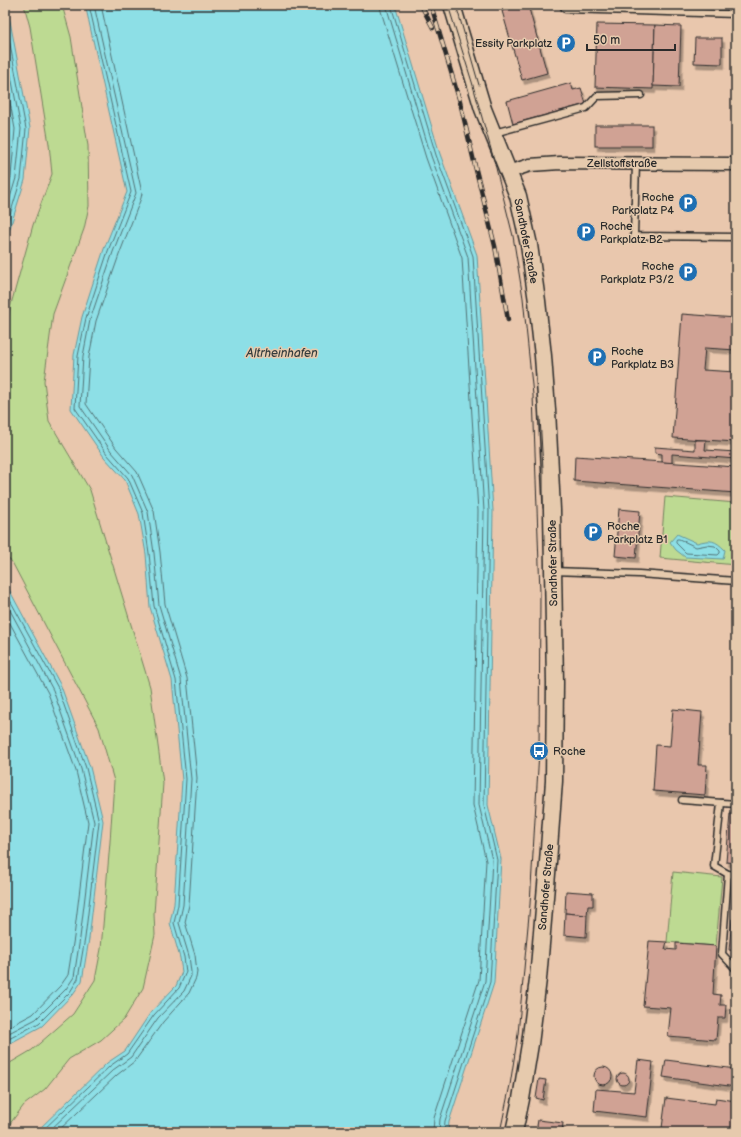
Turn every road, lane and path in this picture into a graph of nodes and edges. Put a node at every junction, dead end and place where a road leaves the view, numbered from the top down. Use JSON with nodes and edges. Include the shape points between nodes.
{"nodes":[{"id":1,"x":452,"y":5,"type":"edge"},
{"id":2,"x":564,"y":5,"type":"edge"},
{"id":3,"x":736,"y":14,"type":"edge"},
{"id":4,"x":641,"y":95,"type":"dead end"},
{"id":5,"x":492,"y":134,"type":"junction"},
{"id":6,"x":636,"y":163,"type":"junction"},
{"id":7,"x":736,"y":164,"type":"edge"},
{"id":8,"x":508,"y":172,"type":"junction"},
{"id":9,"x":736,"y":237,"type":"edge"},
{"id":10,"x":553,"y":571,"type":"junction"},
{"id":11,"x":736,"y":581,"type":"edge"},
{"id":12,"x":682,"y":800,"type":"dead end"},
{"id":13,"x":721,"y":803,"type":"junction"},
{"id":14,"x":736,"y":804,"type":"edge"},
{"id":15,"x":728,"y":874,"type":"junction"},
{"id":16,"x":736,"y":874,"type":"edge"},
{"id":17,"x":736,"y":969,"type":"edge"},
{"id":18,"x":514,"y":1132,"type":"edge"}],
"edges":[{"from":1,"to":5,"type":"street","name":"Sandhofer Straße"},
{"from":2,"to":3,"type":"lane","via":[[565,9]]},
{"from":4,"to":5,"type":"lane","via":[[597,96],[586,108]]},
{"from":5,"to":8,"type":"street","name":"Sandhofer Straße"},
{"from":6,"to":7,"type":"street","name":"Zellstoffstraße"},
{"from":6,"to":8,"type":"street","name":"Zellstoffstraße","via":[[530,165]]},
{"from":6,"to":9,"type":"lane","via":[[634,236]]},
{"from":8,"to":10,"type":"street","name":"Sandhofer Straße","via":[[518,196],[529,245],[543,356],[548,410]]},
{"from":10,"to":11,"type":"lane"},
{"from":10,"to":18,"type":"street","name":"Sandhofer Straße","via":[[554,773],[548,862],[530,1044]]},
{"from":12,"to":13,"type":"lane"},
{"from":13,"to":14,"type":"lane"},
{"from":13,"to":15,"type":"lane","via":[[714,866]]},
{"from":15,"to":16,"type":"lane"},
{"from":15,"to":17,"type":"lane","via":[[722,954]]}]}
